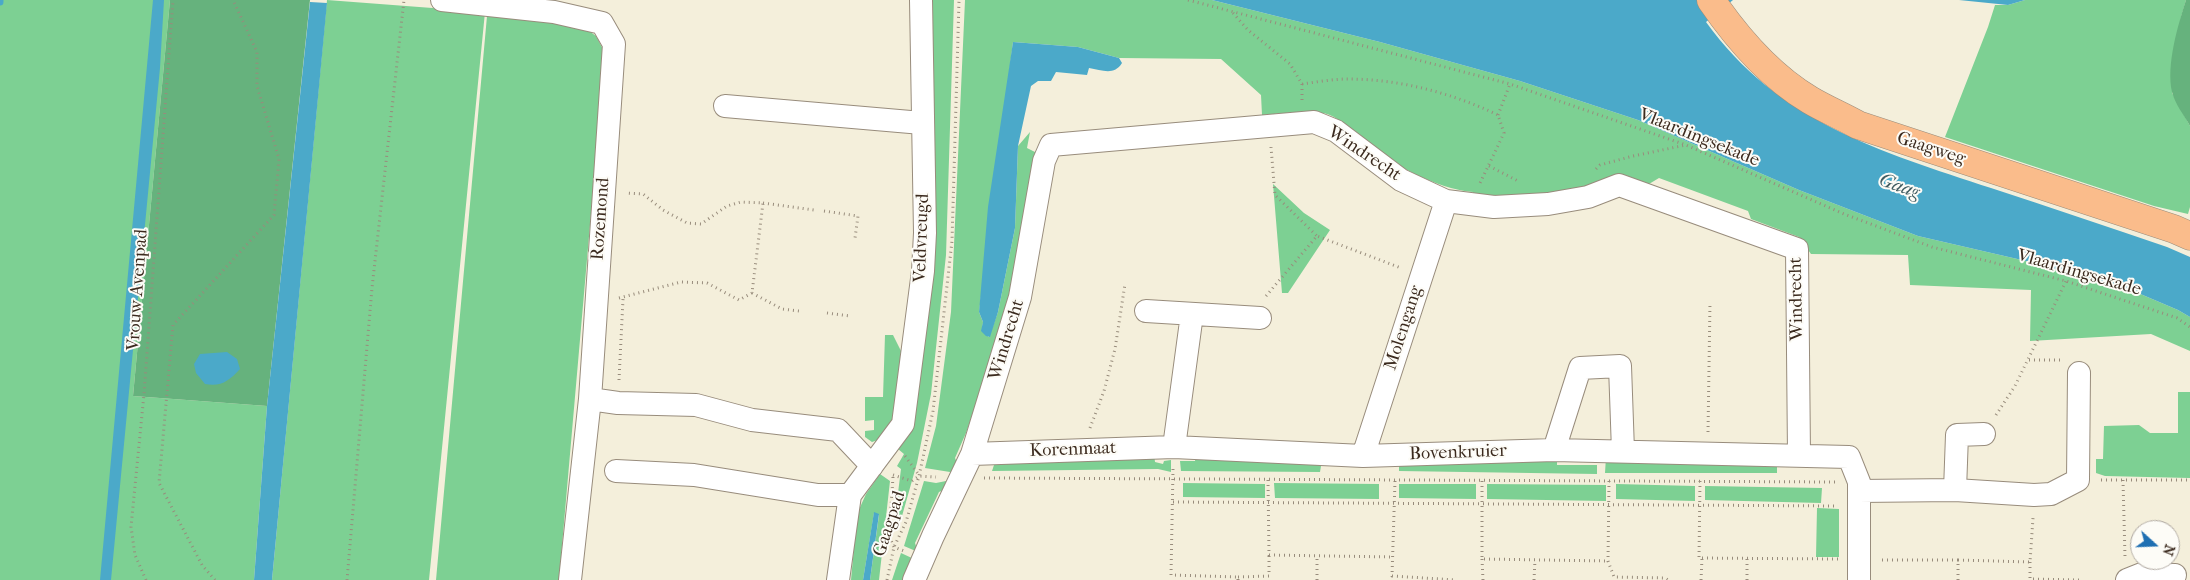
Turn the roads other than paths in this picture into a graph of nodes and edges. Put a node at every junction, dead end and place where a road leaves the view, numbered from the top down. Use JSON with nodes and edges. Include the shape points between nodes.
{"nodes":[{"id":1,"x":442,"y":0,"type":"edge"},
{"id":2,"x":921,"y":0,"type":"edge"},
{"id":3,"x":1711,"y":0,"type":"edge"},
{"id":4,"x":725,"y":106,"type":"dead end"},
{"id":5,"x":922,"y":123,"type":"junction"},
{"id":6,"x":1446,"y":201,"type":"junction"},
{"id":7,"x":2190,"y":236,"type":"edge"},
{"id":8,"x":1146,"y":311,"type":"dead end"},
{"id":9,"x":1192,"y":314,"type":"junction"},
{"id":10,"x":1260,"y":318,"type":"road end"},
{"id":11,"x":2079,"y":373,"type":"dead end"},
{"id":12,"x":590,"y":400,"type":"junction"},
{"id":13,"x":1984,"y":434,"type":"road end"},
{"id":14,"x":1174,"y":447,"type":"junction"},
{"id":15,"x":1554,"y":450,"type":"junction"},
{"id":16,"x":1623,"y":451,"type":"junction"},
{"id":17,"x":972,"y":454,"type":"junction"},
{"id":18,"x":1799,"y":455,"type":"junction"},
{"id":19,"x":1363,"y":456,"type":"junction"},
{"id":20,"x":872,"y":466,"type":"junction"},
{"id":21,"x":616,"y":471,"type":"dead end"},
{"id":22,"x":1955,"y":490,"type":"junction"},
{"id":23,"x":1859,"y":493,"type":"junction"},
{"id":24,"x":850,"y":495,"type":"junction"},
{"id":25,"x":1859,"y":570,"type":"edge"},
{"id":26,"x":2126,"y":570,"type":"edge"},
{"id":27,"x":2175,"y":575,"type":"dead end"},
{"id":28,"x":570,"y":580,"type":"edge"},
{"id":29,"x":838,"y":580,"type":"edge"},
{"id":30,"x":914,"y":580,"type":"edge"}],
"edges":[{"from":1,"to":12,"type":"street","name":"Rozemond","via":[[554,12],[602,23],[614,44]]},
{"from":2,"to":5,"type":"street","name":"Veldvreugd"},
{"from":3,"to":7,"type":"main road","name":"Gaagweg","via":[[1728,25],[1780,79],[1810,100],[1858,124]]},
{"from":4,"to":5,"type":"street"},
{"from":5,"to":20,"type":"street","name":"Veldvreugd","via":[[923,271],[903,424]]},
{"from":6,"to":17,"type":"street","name":"Windrecht","via":[[1401,180],[1336,131],[1314,122],[1051,145],[1044,161],[1020,297]]},
{"from":6,"to":18,"type":"street","name":"Windrecht","via":[[1494,207],[1548,204],[1588,197],[1620,185],[1797,249]]},
{"from":6,"to":19,"type":"street","name":"Molengang"},
{"from":8,"to":9,"type":"street"},
{"from":9,"to":10,"type":"street"},
{"from":9,"to":14,"type":"street"},
{"from":11,"to":22,"type":"street","via":[[2078,480],[2051,494]]},
{"from":12,"to":20,"type":"street","via":[[696,405],[752,420],[838,430]]},
{"from":12,"to":28,"type":"street","name":"Rozemond"},
{"from":13,"to":22,"type":"street","via":[[1957,435]]},
{"from":14,"to":17,"type":"street","name":"Korenmaat"},
{"from":14,"to":19,"type":"street","name":"Korenmaat"},
{"from":15,"to":16,"type":"street","name":"Bovenkruier"},
{"from":15,"to":16,"type":"street","via":[[1580,368],[1620,366]]},
{"from":15,"to":19,"type":"street","name":"Bovenkruier"},
{"from":16,"to":18,"type":"street","name":"Bovenkruier"},
{"from":17,"to":30,"type":"street","name":"Windrecht"},
{"from":18,"to":23,"type":"street","via":[[1849,458]]},
{"from":20,"to":24,"type":"street","name":"Veldvreugd"},
{"from":21,"to":24,"type":"street","via":[[694,475],[818,494]]},
{"from":22,"to":23,"type":"street"},
{"from":23,"to":25,"type":"street"},
{"from":24,"to":29,"type":"street","name":"Veldvreugd"},
{"from":26,"to":27,"type":"street"}]}
